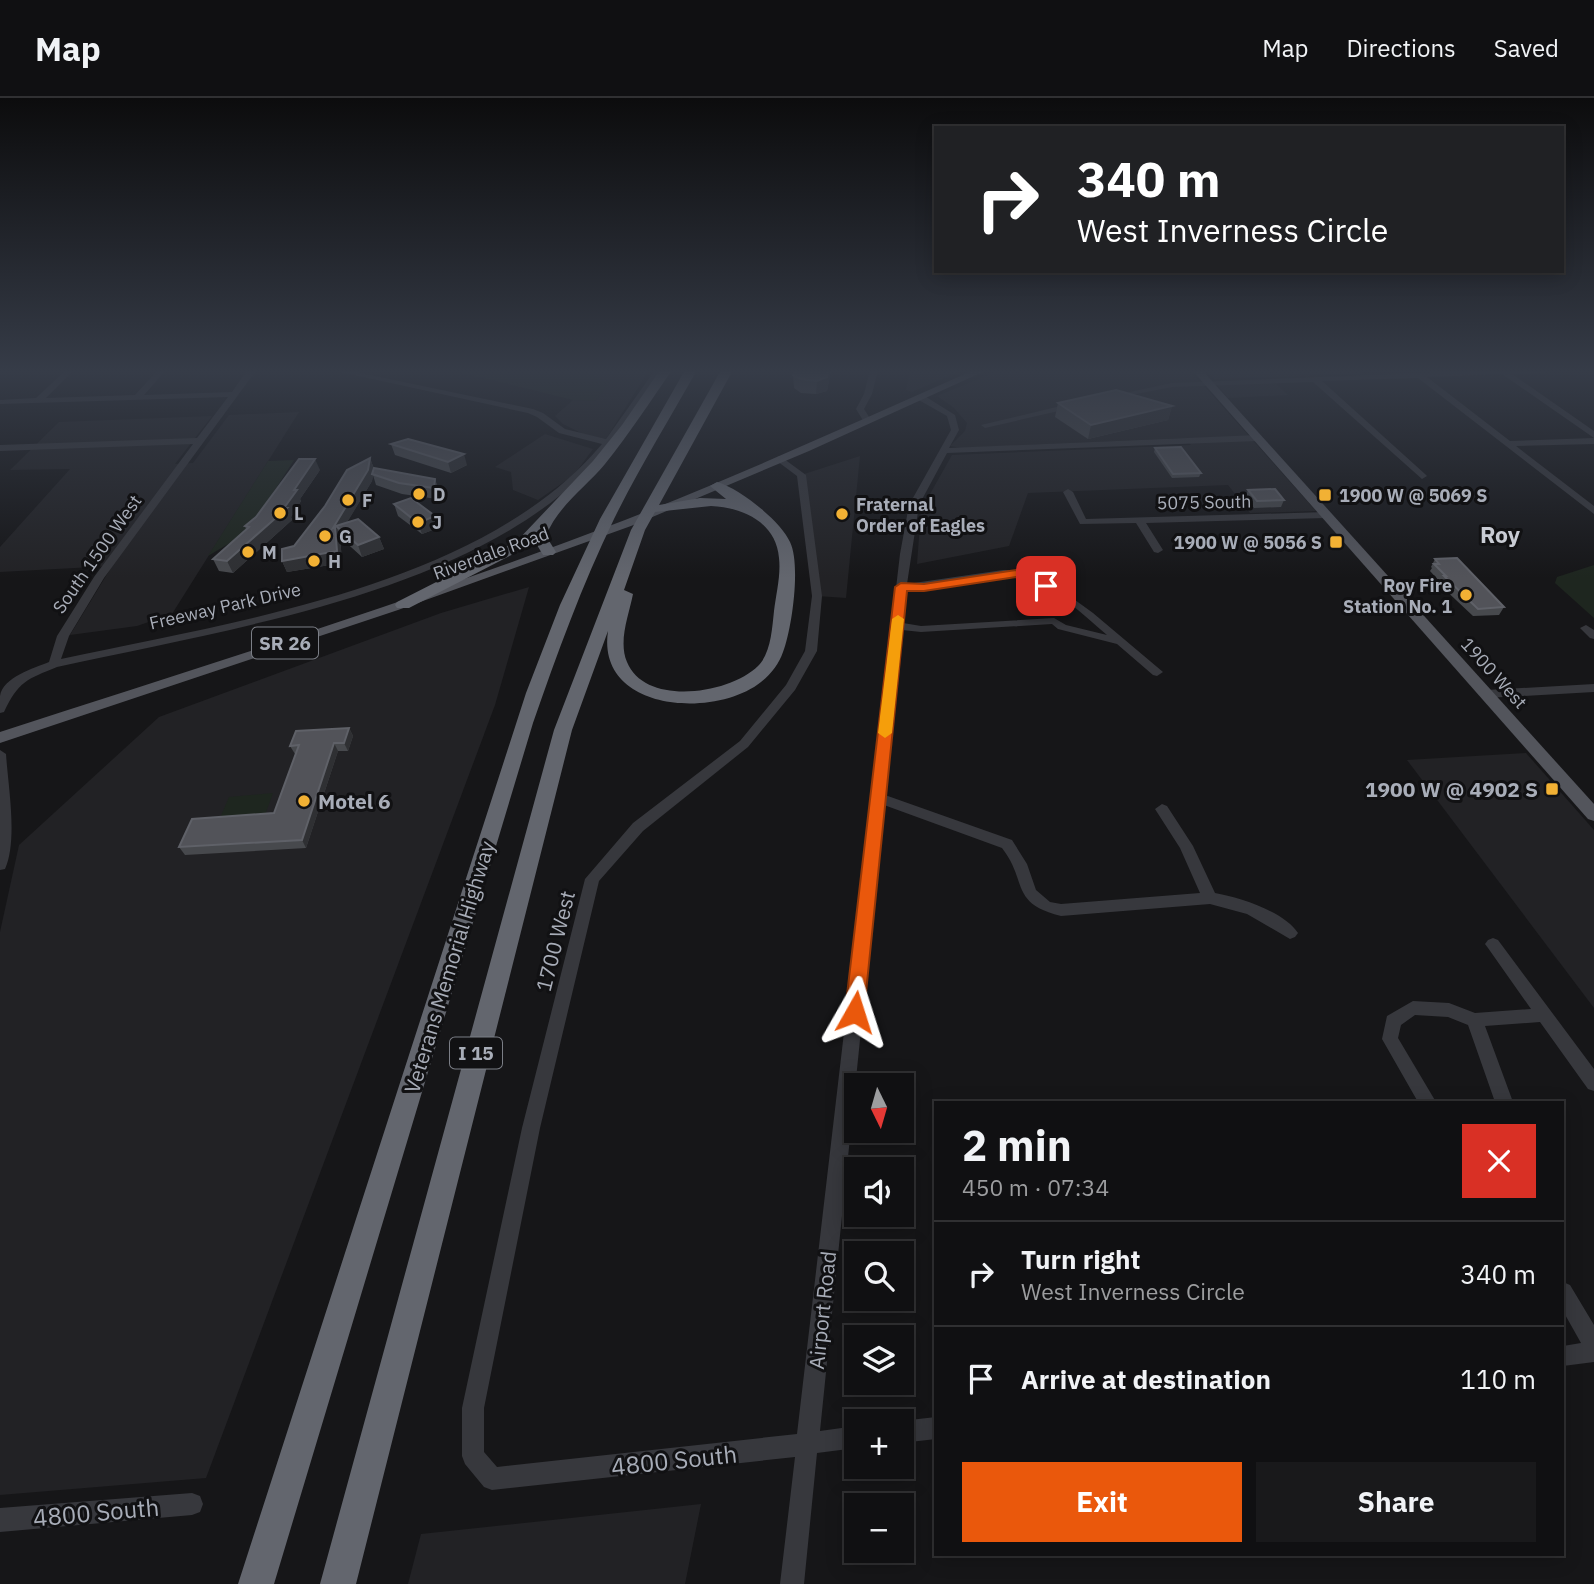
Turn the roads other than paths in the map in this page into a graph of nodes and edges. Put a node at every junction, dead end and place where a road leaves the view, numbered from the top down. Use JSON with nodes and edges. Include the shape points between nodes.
{"nodes":[{"id":1,"x":590,"y":439,"type":"edge"},
{"id":2,"x":609,"y":439,"type":"edge"},
{"id":3,"x":617,"y":439,"type":"edge"},
{"id":4,"x":642,"y":439,"type":"edge"},
{"id":5,"x":651,"y":439,"type":"edge"},
{"id":6,"x":688,"y":439,"type":"edge"},
{"id":7,"x":824,"y":439,"type":"edge"},
{"id":8,"x":950,"y":439,"type":"edge"},
{"id":9,"x":1225,"y":439,"type":"edge"},
{"id":10,"x":1259,"y":439,"type":"edge"},
{"id":11,"x":1382,"y":439,"type":"edge"},
{"id":12,"x":1502,"y":439,"type":"edge"},
{"id":13,"x":200,"y":441,"type":"joint"},
{"id":14,"x":1594,"y":441,"type":"edge"},
{"id":15,"x":606,"y":443,"type":"junction"},
{"id":16,"x":1508,"y":444,"type":"junction"},
{"id":17,"x":0,"y":448,"type":"edge"},
{"id":18,"x":943,"y":451,"type":"junction"},
{"id":19,"x":780,"y":459,"type":"junction"},
{"id":20,"x":1422,"y":476,"type":"dead end"},
{"id":21,"x":717,"y":486,"type":"junction"},
{"id":22,"x":622,"y":489,"type":"junction"},
{"id":23,"x":1068,"y":492,"type":"dead end"},
{"id":24,"x":1594,"y":497,"type":"edge"},
{"id":25,"x":1577,"y":498,"type":"junction"},
{"id":26,"x":659,"y":509,"type":"junction"},
{"id":27,"x":1594,"y":511,"type":"edge"},
{"id":28,"x":755,"y":514,"type":"junction"},
{"id":29,"x":1326,"y":514,"type":"junction"},
{"id":30,"x":547,"y":519,"type":"junction"},
{"id":31,"x":1138,"y":519,"type":"junction"},
{"id":32,"x":638,"y":530,"type":"junction"},
{"id":33,"x":1158,"y":550,"type":"dead end"},
{"id":34,"x":548,"y":552,"type":"junction"},
{"id":35,"x":901,"y":587,"type":"junction"},
{"id":36,"x":402,"y":606,"type":"junction"},
{"id":37,"x":1086,"y":614,"type":"junction"},
{"id":38,"x":1054,"y":621,"type":"junction"},
{"id":39,"x":897,"y":626,"type":"junction"},
{"id":40,"x":1120,"y":642,"type":"junction"},
{"id":41,"x":54,"y":664,"type":"junction"},
{"id":42,"x":1157,"y":672,"type":"dead end"},
{"id":43,"x":1594,"y":688,"type":"edge"},
{"id":44,"x":1486,"y":694,"type":"junction"},
{"id":45,"x":2,"y":695,"type":"edge"},
{"id":46,"x":0,"y":709,"type":"edge"},
{"id":47,"x":0,"y":738,"type":"edge"},
{"id":48,"x":0,"y":754,"type":"edge"},
{"id":49,"x":878,"y":798,"type":"junction"},
{"id":50,"x":1163,"y":809,"type":"dead end"},
{"id":51,"x":1593,"y":813,"type":"edge"},
{"id":52,"x":0,"y":865,"type":"edge"},
{"id":53,"x":1210,"y":898,"type":"junction"},
{"id":54,"x":1290,"y":933,"type":"dead end"},
{"id":55,"x":1493,"y":944,"type":"dead end"},
{"id":56,"x":1544,"y":1014,"type":"junction"},
{"id":57,"x":1475,"y":1020,"type":"junction"},
{"id":58,"x":1594,"y":1083,"type":"edge"},
{"id":59,"x":1426,"y":1101,"type":"edge"},
{"id":60,"x":1504,"y":1101,"type":"edge"},
{"id":61,"x":1564,"y":1294,"type":"edge"},
{"id":62,"x":1594,"y":1345,"type":"edge"},
{"id":63,"x":1594,"y":1352,"type":"edge"},
{"id":64,"x":1564,"y":1356,"type":"edge"},
{"id":65,"x":934,"y":1428,"type":"edge"},
{"id":66,"x":914,"y":1431,"type":"edge"},
{"id":67,"x":844,"y":1438,"type":"edge"},
{"id":68,"x":807,"y":1443,"type":"junction"},
{"id":69,"x":492,"y":1479,"type":"joint"},
{"id":70,"x":192,"y":1504,"type":"dead end"},
{"id":71,"x":0,"y":1520,"type":"edge"},
{"id":72,"x":256,"y":1584,"type":"edge"},
{"id":73,"x":338,"y":1584,"type":"edge"},
{"id":74,"x":792,"y":1584,"type":"edge"}],
"edges":[{"from":1,"to":15,"type":"street"},
{"from":2,"to":15,"type":"street","name":"Freeway Park Drive"},
{"from":3,"to":30,"type":"highway"},
{"from":4,"to":22,"type":"highway","via":[[629,462]]},
{"from":5,"to":22,"type":"highway","name":"Veterans Memorial Highway","number":"I 15"},
{"from":6,"to":32,"type":"highway","name":"Veterans Memorial Highway","number":"I 15"},
{"from":7,"to":19,"type":"main road","name":"Riverdale Road","number":"SR 26"},
{"from":8,"to":18,"type":"street","name":"Airport Road"},
{"from":9,"to":18,"type":"street"},
{"from":10,"to":29,"type":"main road","name":"1900 West"},
{"from":11,"to":20,"type":"street"},
{"from":12,"to":16,"type":"street"},
{"from":13,"to":17,"type":"street"},
{"from":13,"to":41,"type":"street","name":"South 1500 West","via":[[76,612]]},
{"from":14,"to":16,"type":"street"},
{"from":15,"to":41,"type":"street","name":"Freeway Park Drive","via":[[575,478],[536,510],[449,556],[292,610]]},
{"from":16,"to":25,"type":"street"},
{"from":18,"to":35,"type":"street","name":"Airport Road","via":[[914,505]]},
{"from":19,"to":21,"type":"main road","name":"Riverdale Road","number":"SR 26"},
{"from":19,"to":69,"type":"street","name":"1700 West","via":[[801,475],[817,596],[811,651],[791,687],[744,744],[638,827],[592,879],[531,1128],[473,1408],[473,1456]]},
{"from":21,"to":26,"type":"main road","name":"Riverdale Road","number":"SR 26"},
{"from":21,"to":28,"type":"highway"},
{"from":22,"to":72,"type":"highway","name":"Veterans Memorial Highway","number":"I 15","via":[[564,613],[524,723]]},
{"from":23,"to":31,"type":"street","name":"5075 South","via":[[1083,522]]},
{"from":24,"to":25,"type":"street"},
{"from":25,"to":27,"type":"street"},
{"from":26,"to":28,"type":"highway","via":[[723,502]]},
{"from":26,"to":34,"type":"main road","name":"Riverdale Road","number":"SR 26"},
{"from":28,"to":32,"type":"highway","via":[[779,535],[788,554],[776,651],[766,670],[754,680],[707,696],[678,698],[653,693],[636,684],[618,663],[615,641]]},
{"from":29,"to":31,"type":"street","name":"5075 South"},
{"from":29,"to":44,"type":"main road","name":"1900 West"},
{"from":30,"to":34,"type":"highway","via":[[539,536]]},
{"from":30,"to":36,"type":"highway","via":[[512,551]]},
{"from":31,"to":33,"type":"street"},
{"from":32,"to":73,"type":"highway","name":"Veterans Memorial Highway","number":"I 15","via":[[563,730]]},
{"from":34,"to":36,"type":"main road","name":"Riverdale Road","number":"SR 26"},
{"from":35,"to":37,"type":"street","via":[[1027,575]]},
{"from":35,"to":39,"type":"street","name":"Airport Road"},
{"from":36,"to":47,"type":"main road","name":"Riverdale Road","number":"SR 26"},
{"from":37,"to":38,"type":"street"},
{"from":37,"to":40,"type":"street"},
{"from":38,"to":39,"type":"street","via":[[921,629]]},
{"from":38,"to":40,"type":"street"},
{"from":39,"to":49,"type":"street","name":"Airport Road"},
{"from":40,"to":42,"type":"street"},
{"from":41,"to":45,"type":"street","name":"Freeway Park Drive","via":[[30,673]]},
{"from":43,"to":44,"type":"street"},
{"from":44,"to":51,"type":"main road","name":"1900 West"},
{"from":45,"to":46,"type":"street"},
{"from":48,"to":52,"type":"street","via":[[4,839]]},
{"from":49,"to":53,"type":"street","via":[[1007,844],[1018,859],[1034,901],[1047,908]]},
{"from":49,"to":68,"type":"street","name":"Airport Road"},
{"from":50,"to":53,"type":"street"},
{"from":53,"to":54,"type":"street","via":[[1234,901],[1262,913]]},
{"from":55,"to":56,"type":"street"},
{"from":56,"to":57,"type":"street"},
{"from":56,"to":58,"type":"street"},
{"from":57,"to":59,"type":"street","via":[[1449,1010],[1412,1008],[1393,1021],[1390,1039]]},
{"from":57,"to":60,"type":"street"},
{"from":61,"to":62,"type":"street"},
{"from":63,"to":64,"type":"street"},
{"from":65,"to":66,"type":"street"},
{"from":67,"to":68,"type":"street","name":"4800 South"},
{"from":68,"to":69,"type":"street","name":"4800 South"},
{"from":68,"to":74,"type":"street","name":"Airport Road"},
{"from":70,"to":71,"type":"street","name":"4800 South"}]}
